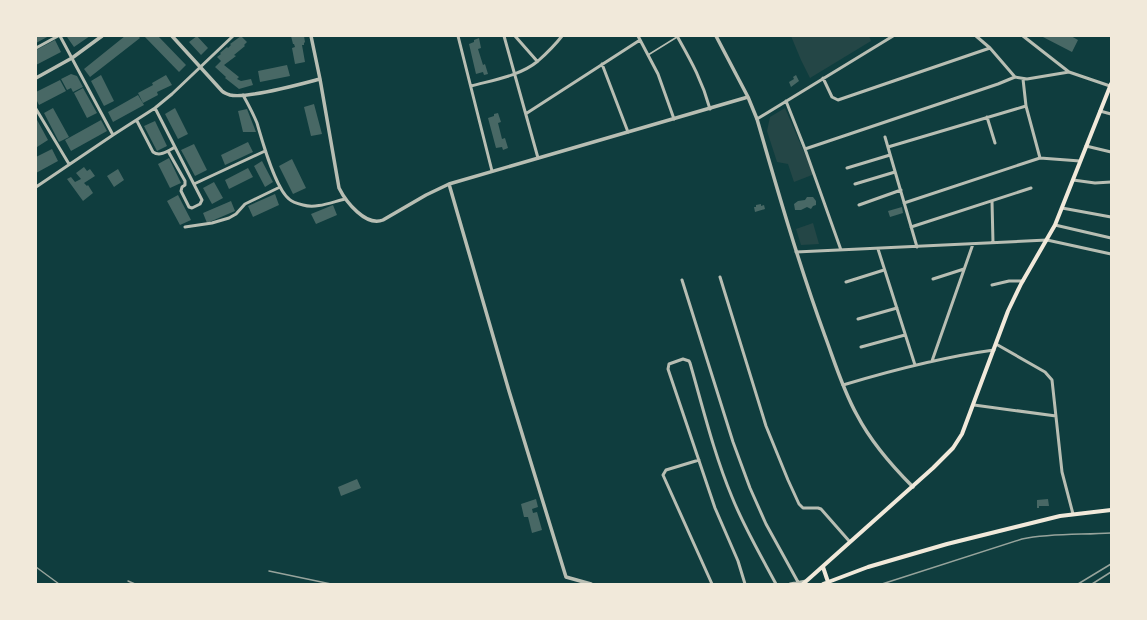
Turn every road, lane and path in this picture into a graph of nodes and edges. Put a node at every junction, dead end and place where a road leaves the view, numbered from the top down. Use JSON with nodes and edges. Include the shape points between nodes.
{"nodes":[{"id":1,"x":59,"y":36,"type":"edge"},
{"id":2,"x":102,"y":36,"type":"edge"},
{"id":3,"x":172,"y":36,"type":"edge"},
{"id":4,"x":233,"y":36,"type":"edge"},
{"id":5,"x":311,"y":36,"type":"edge"},
{"id":6,"x":458,"y":36,"type":"edge"},
{"id":7,"x":504,"y":36,"type":"edge"},
{"id":8,"x":514,"y":36,"type":"edge"},
{"id":9,"x":561,"y":36,"type":"edge"},
{"id":10,"x":678,"y":36,"type":"edge"},
{"id":11,"x":716,"y":36,"type":"edge"},
{"id":12,"x":893,"y":36,"type":"edge"},
{"id":13,"x":976,"y":36,"type":"edge"},
{"id":14,"x":1023,"y":36,"type":"edge"},
{"id":15,"x":639,"y":38,"type":"edge"},
{"id":16,"x":36,"y":48,"type":"edge"},
{"id":17,"x":990,"y":48,"type":"junction"},
{"id":18,"x":648,"y":55,"type":"junction"},
{"id":19,"x":72,"y":58,"type":"junction"},
{"id":20,"x":537,"y":61,"type":"junction"},
{"id":21,"x":602,"y":64,"type":"junction"},
{"id":22,"x":200,"y":68,"type":"junction"},
{"id":23,"x":1069,"y":72,"type":"junction"},
{"id":24,"x":515,"y":73,"type":"junction"},
{"id":25,"x":1015,"y":77,"type":"junction"},
{"id":26,"x":36,"y":78,"type":"edge"},
{"id":27,"x":824,"y":78,"type":"junction"},
{"id":28,"x":320,"y":79,"type":"junction"},
{"id":29,"x":1023,"y":79,"type":"junction"},
{"id":30,"x":1110,"y":85,"type":"edge"},
{"id":31,"x":471,"y":86,"type":"junction"},
{"id":32,"x":243,"y":95,"type":"junction"},
{"id":33,"x":748,"y":97,"type":"junction"},
{"id":34,"x":786,"y":101,"type":"junction"},
{"id":35,"x":1026,"y":106,"type":"junction"},
{"id":36,"x":155,"y":108,"type":"junction"},
{"id":37,"x":710,"y":108,"type":"junction"},
{"id":38,"x":36,"y":109,"type":"edge"},
{"id":39,"x":1100,"y":111,"type":"junction"},
{"id":40,"x":526,"y":113,"type":"junction"},
{"id":41,"x":1111,"y":114,"type":"edge"},
{"id":42,"x":987,"y":117,"type":"junction"},
{"id":43,"x":674,"y":119,"type":"junction"},
{"id":44,"x":757,"y":119,"type":"junction"},
{"id":45,"x":137,"y":120,"type":"junction"},
{"id":46,"x":628,"y":132,"type":"junction"},
{"id":47,"x":113,"y":135,"type":"junction"},
{"id":48,"x":885,"y":137,"type":"dead end"},
{"id":49,"x":995,"y":144,"type":"dead end"},
{"id":50,"x":1086,"y":146,"type":"junction"},
{"id":51,"x":175,"y":147,"type":"junction"},
{"id":52,"x":888,"y":147,"type":"junction"},
{"id":53,"x":805,"y":149,"type":"junction"},
{"id":54,"x":168,"y":151,"type":"junction"},
{"id":55,"x":265,"y":151,"type":"junction"},
{"id":56,"x":1111,"y":152,"type":"edge"},
{"id":57,"x":890,"y":155,"type":"junction"},
{"id":58,"x":538,"y":158,"type":"junction"},
{"id":59,"x":1040,"y":158,"type":"junction"},
{"id":60,"x":1080,"y":161,"type":"junction"},
{"id":61,"x":69,"y":164,"type":"junction"},
{"id":62,"x":847,"y":168,"type":"dead end"},
{"id":63,"x":492,"y":171,"type":"junction"},
{"id":64,"x":895,"y":172,"type":"junction"},
{"id":65,"x":1073,"y":180,"type":"junction"},
{"id":66,"x":193,"y":182,"type":"junction"},
{"id":67,"x":1111,"y":182,"type":"edge"},
{"id":68,"x":449,"y":184,"type":"junction"},
{"id":69,"x":856,"y":184,"type":"dead end"},
{"id":70,"x":185,"y":185,"type":"junction"},
{"id":71,"x":36,"y":187,"type":"edge"},
{"id":72,"x":280,"y":187,"type":"junction"},
{"id":73,"x":1031,"y":188,"type":"dead end"},
{"id":74,"x":900,"y":190,"type":"junction"},
{"id":75,"x":345,"y":199,"type":"junction"},
{"id":76,"x":992,"y":201,"type":"junction"},
{"id":77,"x":904,"y":203,"type":"junction"},
{"id":78,"x":859,"y":205,"type":"dead end"},
{"id":79,"x":1062,"y":208,"type":"junction"},
{"id":80,"x":1111,"y":217,"type":"edge"},
{"id":81,"x":1055,"y":225,"type":"junction"},
{"id":82,"x":185,"y":227,"type":"dead end"},
{"id":83,"x":911,"y":227,"type":"junction"},
{"id":84,"x":1111,"y":238,"type":"edge"},
{"id":85,"x":1047,"y":240,"type":"junction"},
{"id":86,"x":993,"y":243,"type":"junction"},
{"id":87,"x":973,"y":244,"type":"junction"},
{"id":88,"x":917,"y":247,"type":"junction"},
{"id":89,"x":878,"y":248,"type":"junction"},
{"id":90,"x":841,"y":250,"type":"junction"},
{"id":91,"x":796,"y":252,"type":"junction"},
{"id":92,"x":1111,"y":254,"type":"edge"},
{"id":93,"x":964,"y":269,"type":"junction"},
{"id":94,"x":884,"y":270,"type":"junction"},
{"id":95,"x":720,"y":276,"type":"dead end"},
{"id":96,"x":933,"y":279,"type":"dead end"},
{"id":97,"x":682,"y":280,"type":"dead end"},
{"id":98,"x":1023,"y":281,"type":"junction"},
{"id":99,"x":846,"y":282,"type":"dead end"},
{"id":100,"x":992,"y":285,"type":"dead end"},
{"id":101,"x":897,"y":308,"type":"junction"},
{"id":102,"x":858,"y":319,"type":"dead end"},
{"id":103,"x":905,"y":335,"type":"junction"},
{"id":104,"x":996,"y":344,"type":"junction"},
{"id":105,"x":861,"y":347,"type":"dead end"},
{"id":106,"x":994,"y":350,"type":"junction"},
{"id":107,"x":932,"y":361,"type":"junction"},
{"id":108,"x":914,"y":365,"type":"junction"},
{"id":109,"x":843,"y":385,"type":"junction"},
{"id":110,"x":974,"y":404,"type":"junction"},
{"id":111,"x":1056,"y":416,"type":"junction"},
{"id":112,"x":699,"y":460,"type":"junction"},
{"id":113,"x":913,"y":487,"type":"junction"},
{"id":114,"x":1111,"y":510,"type":"edge"},
{"id":115,"x":1073,"y":514,"type":"junction"},
{"id":116,"x":850,"y":542,"type":"junction"},
{"id":117,"x":823,"y":567,"type":"junction"},
{"id":118,"x":798,"y":582,"type":"junction"},
{"id":119,"x":828,"y":582,"type":"junction"},
{"id":120,"x":805,"y":583,"type":"edge"},
{"id":121,"x":591,"y":584,"type":"edge"},
{"id":122,"x":712,"y":584,"type":"edge"},
{"id":123,"x":745,"y":584,"type":"edge"},
{"id":124,"x":776,"y":584,"type":"edge"},
{"id":125,"x":790,"y":584,"type":"edge"},
{"id":126,"x":824,"y":584,"type":"edge"}],
"edges":[{"from":1,"to":16,"type":"street"},
{"from":1,"to":19,"type":"street"},
{"from":2,"to":19,"type":"street"},
{"from":3,"to":22,"type":"street"},
{"from":4,"to":22,"type":"street"},
{"from":5,"to":28,"type":"street"},
{"from":6,"to":31,"type":"street"},
{"from":7,"to":24,"type":"street"},
{"from":8,"to":20,"type":"street"},
{"from":9,"to":20,"type":"street"},
{"from":10,"to":18,"type":"lane"},
{"from":10,"to":37,"type":"street","via":[[701,79]]},
{"from":11,"to":33,"type":"street"},
{"from":12,"to":27,"type":"street"},
{"from":13,"to":17,"type":"street"},
{"from":14,"to":23,"type":"street"},
{"from":15,"to":18,"type":"street"},
{"from":15,"to":21,"type":"street"},
{"from":17,"to":25,"type":"street"},
{"from":17,"to":27,"type":"street","via":[[838,100],[832,97]]},
{"from":18,"to":43,"type":"street","via":[[658,74]]},
{"from":19,"to":26,"type":"street"},
{"from":19,"to":47,"type":"street"},
{"from":20,"to":24,"type":"street"},
{"from":21,"to":40,"type":"street"},
{"from":21,"to":46,"type":"street"},
{"from":22,"to":32,"type":"street","via":[[225,93]]},
{"from":22,"to":36,"type":"street"},
{"from":23,"to":29,"type":"street"},
{"from":23,"to":30,"type":"street"},
{"from":24,"to":31,"type":"street"},
{"from":24,"to":40,"type":"street"},
{"from":25,"to":29,"type":"street"},
{"from":25,"to":53,"type":"street"},
{"from":27,"to":34,"type":"street"},
{"from":28,"to":32,"type":"street"},
{"from":28,"to":75,"type":"street","via":[[339,188]]},
{"from":29,"to":35,"type":"street"},
{"from":30,"to":39,"type":"main road"},
{"from":31,"to":63,"type":"street"},
{"from":32,"to":55,"type":"street","via":[[256,122]]},
{"from":33,"to":37,"type":"street"},
{"from":33,"to":44,"type":"street"},
{"from":34,"to":44,"type":"street"},
{"from":34,"to":53,"type":"street"},
{"from":35,"to":42,"type":"street"},
{"from":35,"to":59,"type":"street"},
{"from":36,"to":45,"type":"street"},
{"from":36,"to":51,"type":"street"},
{"from":37,"to":43,"type":"street"},
{"from":38,"to":61,"type":"street"},
{"from":39,"to":41,"type":"street"},
{"from":39,"to":50,"type":"main road"},
{"from":40,"to":58,"type":"street"},
{"from":42,"to":49,"type":"street"},
{"from":42,"to":52,"type":"street"},
{"from":43,"to":46,"type":"street"},
{"from":44,"to":91,"type":"street"},
{"from":45,"to":47,"type":"street"},
{"from":45,"to":54,"type":"street","via":[[153,152],[158,155]]},
{"from":46,"to":58,"type":"street"},
{"from":47,"to":61,"type":"street"},
{"from":48,"to":52,"type":"street"},
{"from":50,"to":56,"type":"street"},
{"from":50,"to":60,"type":"main road"},
{"from":51,"to":54,"type":"street"},
{"from":51,"to":66,"type":"street"},
{"from":52,"to":57,"type":"street"},
{"from":53,"to":90,"type":"street"},
{"from":54,"to":70,"type":"street"},
{"from":55,"to":66,"type":"street"},
{"from":55,"to":72,"type":"street"},
{"from":57,"to":62,"type":"street"},
{"from":57,"to":64,"type":"street"},
{"from":58,"to":63,"type":"street"},
{"from":59,"to":60,"type":"street"},
{"from":59,"to":77,"type":"street"},
{"from":60,"to":65,"type":"main road"},
{"from":61,"to":71,"type":"street"},
{"from":63,"to":68,"type":"street"},
{"from":64,"to":69,"type":"street"},
{"from":64,"to":74,"type":"street"},
{"from":65,"to":67,"type":"street"},
{"from":65,"to":79,"type":"main road"},
{"from":66,"to":70,"type":"street"},
{"from":66,"to":70,"type":"street","via":[[202,200],[192,208],[181,191]]},
{"from":68,"to":75,"type":"street","via":[[379,222],[368,219]]},
{"from":68,"to":121,"type":"street","via":[[566,577]]},
{"from":72,"to":75,"type":"street","via":[[289,199],[304,206]]},
{"from":72,"to":82,"type":"street","via":[[245,204],[228,218]]},
{"from":73,"to":76,"type":"street"},
{"from":74,"to":77,"type":"street"},
{"from":74,"to":78,"type":"street"},
{"from":76,"to":83,"type":"street"},
{"from":76,"to":86,"type":"street"},
{"from":77,"to":83,"type":"street"},
{"from":79,"to":80,"type":"street"},
{"from":79,"to":81,"type":"main road"},
{"from":81,"to":84,"type":"street"},
{"from":81,"to":85,"type":"main road"},
{"from":83,"to":88,"type":"street"},
{"from":85,"to":86,"type":"street"},
{"from":85,"to":92,"type":"street"},
{"from":85,"to":98,"type":"main road"},
{"from":86,"to":87,"type":"street"},
{"from":87,"to":88,"type":"street"},
{"from":87,"to":93,"type":"street"},
{"from":88,"to":89,"type":"street"},
{"from":89,"to":90,"type":"street"},
{"from":89,"to":94,"type":"street"},
{"from":90,"to":91,"type":"street"},
{"from":91,"to":109,"type":"street"},
{"from":93,"to":96,"type":"street"},
{"from":93,"to":107,"type":"street"},
{"from":94,"to":99,"type":"street"},
{"from":94,"to":101,"type":"street"},
{"from":95,"to":116,"type":"street","via":[[766,426],[799,504],[803,508],[821,509]]},
{"from":97,"to":118,"type":"street","via":[[750,488],[766,524]]},
{"from":98,"to":100,"type":"street"},
{"from":98,"to":104,"type":"main road","via":[[1008,310]]},
{"from":101,"to":102,"type":"street"},
{"from":101,"to":103,"type":"street"},
{"from":103,"to":105,"type":"street"},
{"from":103,"to":108,"type":"street"},
{"from":104,"to":106,"type":"main road"},
{"from":104,"to":111,"type":"street","via":[[1049,376],[1054,387]]},
{"from":106,"to":107,"type":"street"},
{"from":106,"to":110,"type":"main road"},
{"from":107,"to":108,"type":"street"},
{"from":108,"to":109,"type":"street"},
{"from":109,"to":113,"type":"street","via":[[864,428]]},
{"from":110,"to":111,"type":"street"},
{"from":110,"to":113,"type":"main road","via":[[957,443]]},
{"from":111,"to":115,"type":"street","via":[[1062,472]]},
{"from":112,"to":122,"type":"street","via":[[666,470],[663,475]]},
{"from":112,"to":123,"type":"street"},
{"from":112,"to":124,"type":"street","via":[[669,373],[669,364],[683,359],[690,363],[732,497]]},
{"from":113,"to":116,"type":"main road"},
{"from":114,"to":115,"type":"main road"},
{"from":115,"to":119,"type":"main road","via":[[947,544]]},
{"from":116,"to":117,"type":"main road"},
{"from":117,"to":119,"type":"main road"},
{"from":117,"to":120,"type":"main road"},
{"from":118,"to":120,"type":"street"},
{"from":118,"to":125,"type":"street"},
{"from":119,"to":126,"type":"main road"}]}
